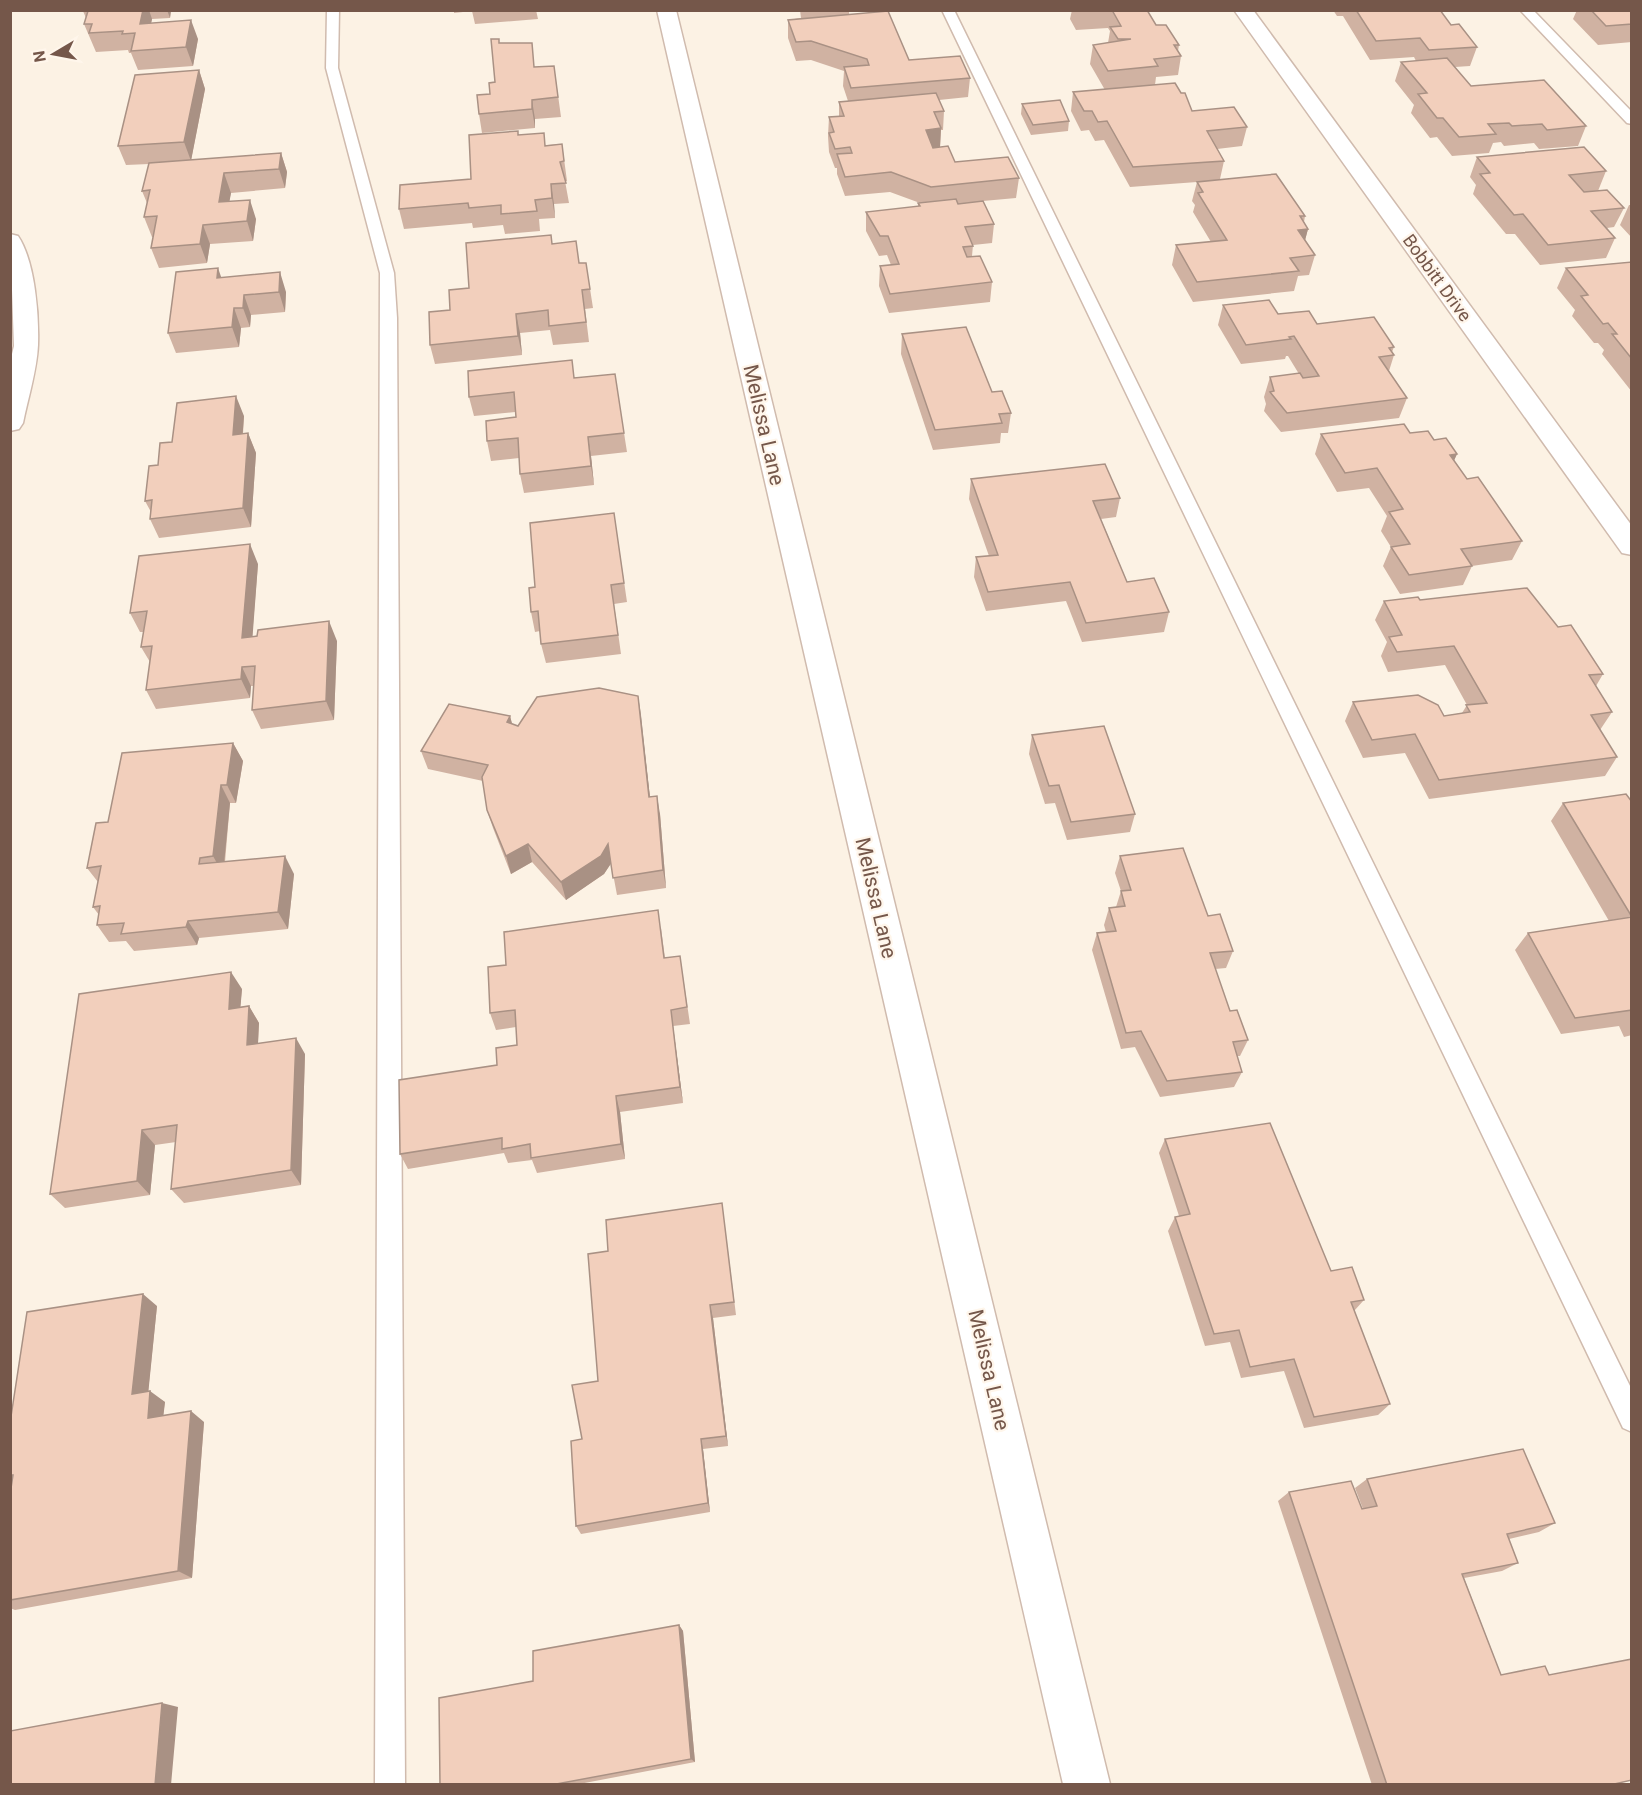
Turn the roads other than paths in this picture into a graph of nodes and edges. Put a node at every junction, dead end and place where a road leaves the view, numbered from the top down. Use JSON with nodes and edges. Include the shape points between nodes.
{"nodes":[{"id":1,"x":333,"y":10,"type":"edge"},
{"id":2,"x":666,"y":10,"type":"edge"},
{"id":3,"x":948,"y":10,"type":"edge"},
{"id":4,"x":1243,"y":10,"type":"edge"},
{"id":5,"x":1526,"y":10,"type":"edge"},
{"id":6,"x":1632,"y":120,"type":"edge"},
{"id":7,"x":10,"y":241,"type":"edge"},
{"id":8,"x":10,"y":423,"type":"edge"},
{"id":9,"x":1632,"y":546,"type":"edge"},
{"id":10,"x":1632,"y":1419,"type":"edge"},
{"id":11,"x":390,"y":1785,"type":"edge"},
{"id":12,"x":1087,"y":1785,"type":"edge"}],
"edges":[{"from":1,"to":11,"type":"lane","via":[[332,68],[387,273],[389,318]]},
{"from":2,"to":12,"type":"street","name":"Melissa Lane"},
{"from":3,"to":10,"type":"lane"},
{"from":4,"to":9,"type":"street","name":"Bobbitt Drive"},
{"from":5,"to":6,"type":"lane"},
{"from":7,"to":8,"type":"street","via":[[21,272],[26,346]]}]}
